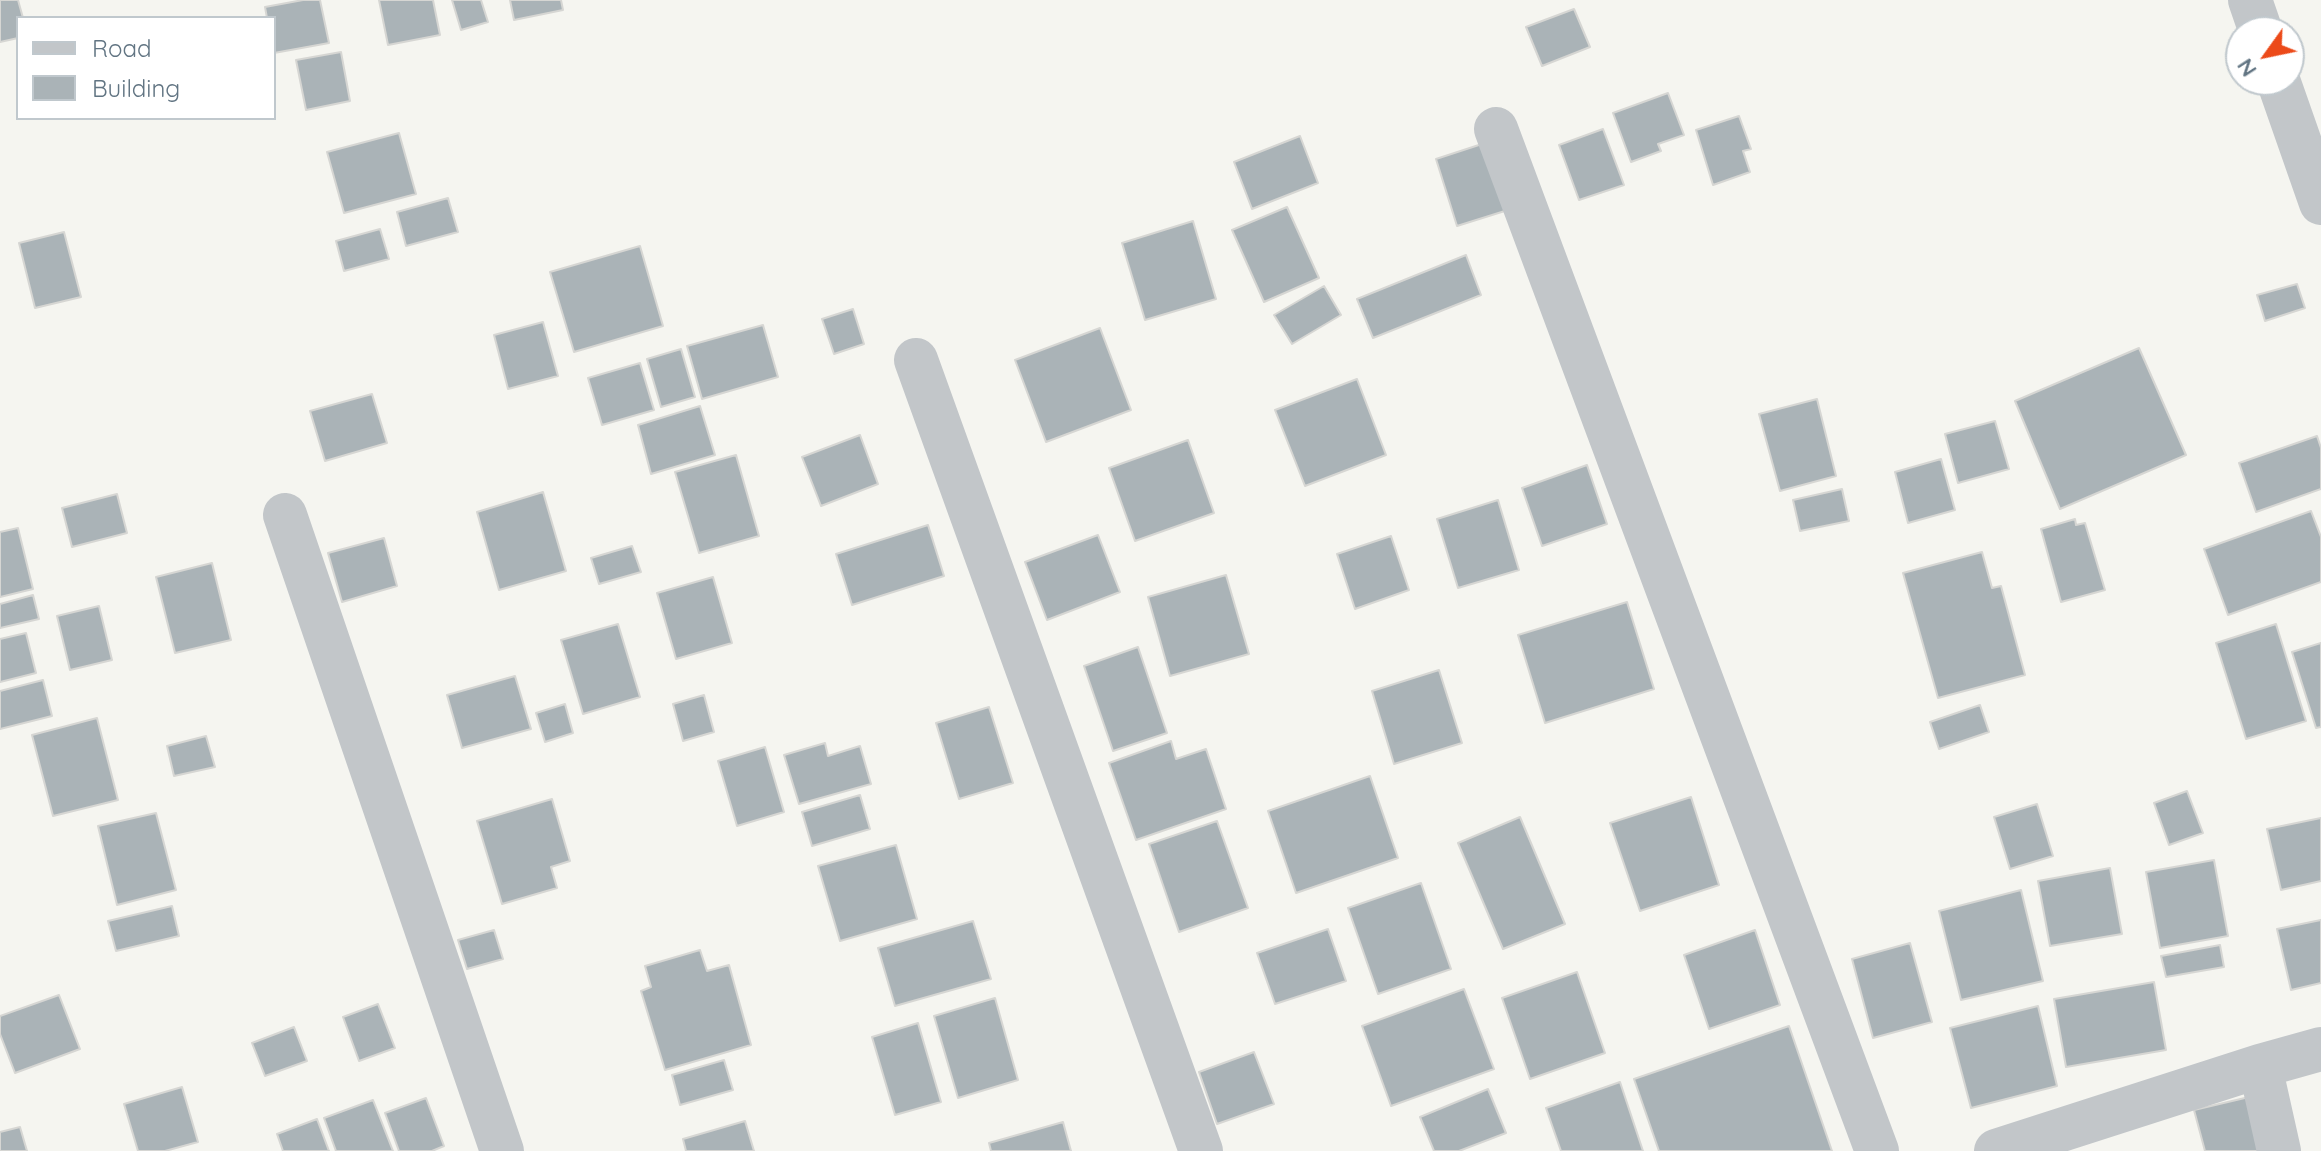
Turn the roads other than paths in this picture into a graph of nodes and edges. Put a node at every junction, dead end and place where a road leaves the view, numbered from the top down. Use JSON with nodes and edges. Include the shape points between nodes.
{"nodes":[{"id":1,"x":2284,"y":96,"type":"edge"},
{"id":2,"x":1496,"y":129,"type":"dead end"},
{"id":3,"x":2321,"y":203,"type":"edge"},
{"id":4,"x":916,"y":360,"type":"dead end"},
{"id":5,"x":285,"y":515,"type":"dead end"},
{"id":6,"x":2321,"y":1049,"type":"edge"},
{"id":7,"x":2260,"y":1066,"type":"junction"},
{"id":8,"x":502,"y":1151,"type":"edge"},
{"id":9,"x":1201,"y":1151,"type":"edge"},
{"id":10,"x":1877,"y":1151,"type":"edge"},
{"id":11,"x":1996,"y":1151,"type":"edge"},
{"id":12,"x":2279,"y":1151,"type":"edge"}],
"edges":[{"from":1,"to":3,"type":"street"},
{"from":2,"to":10,"type":"street"},
{"from":4,"to":9,"type":"street"},
{"from":5,"to":8,"type":"street"},
{"from":6,"to":7,"type":"street"},
{"from":7,"to":11,"type":"street"},
{"from":7,"to":12,"type":"street"}]}
